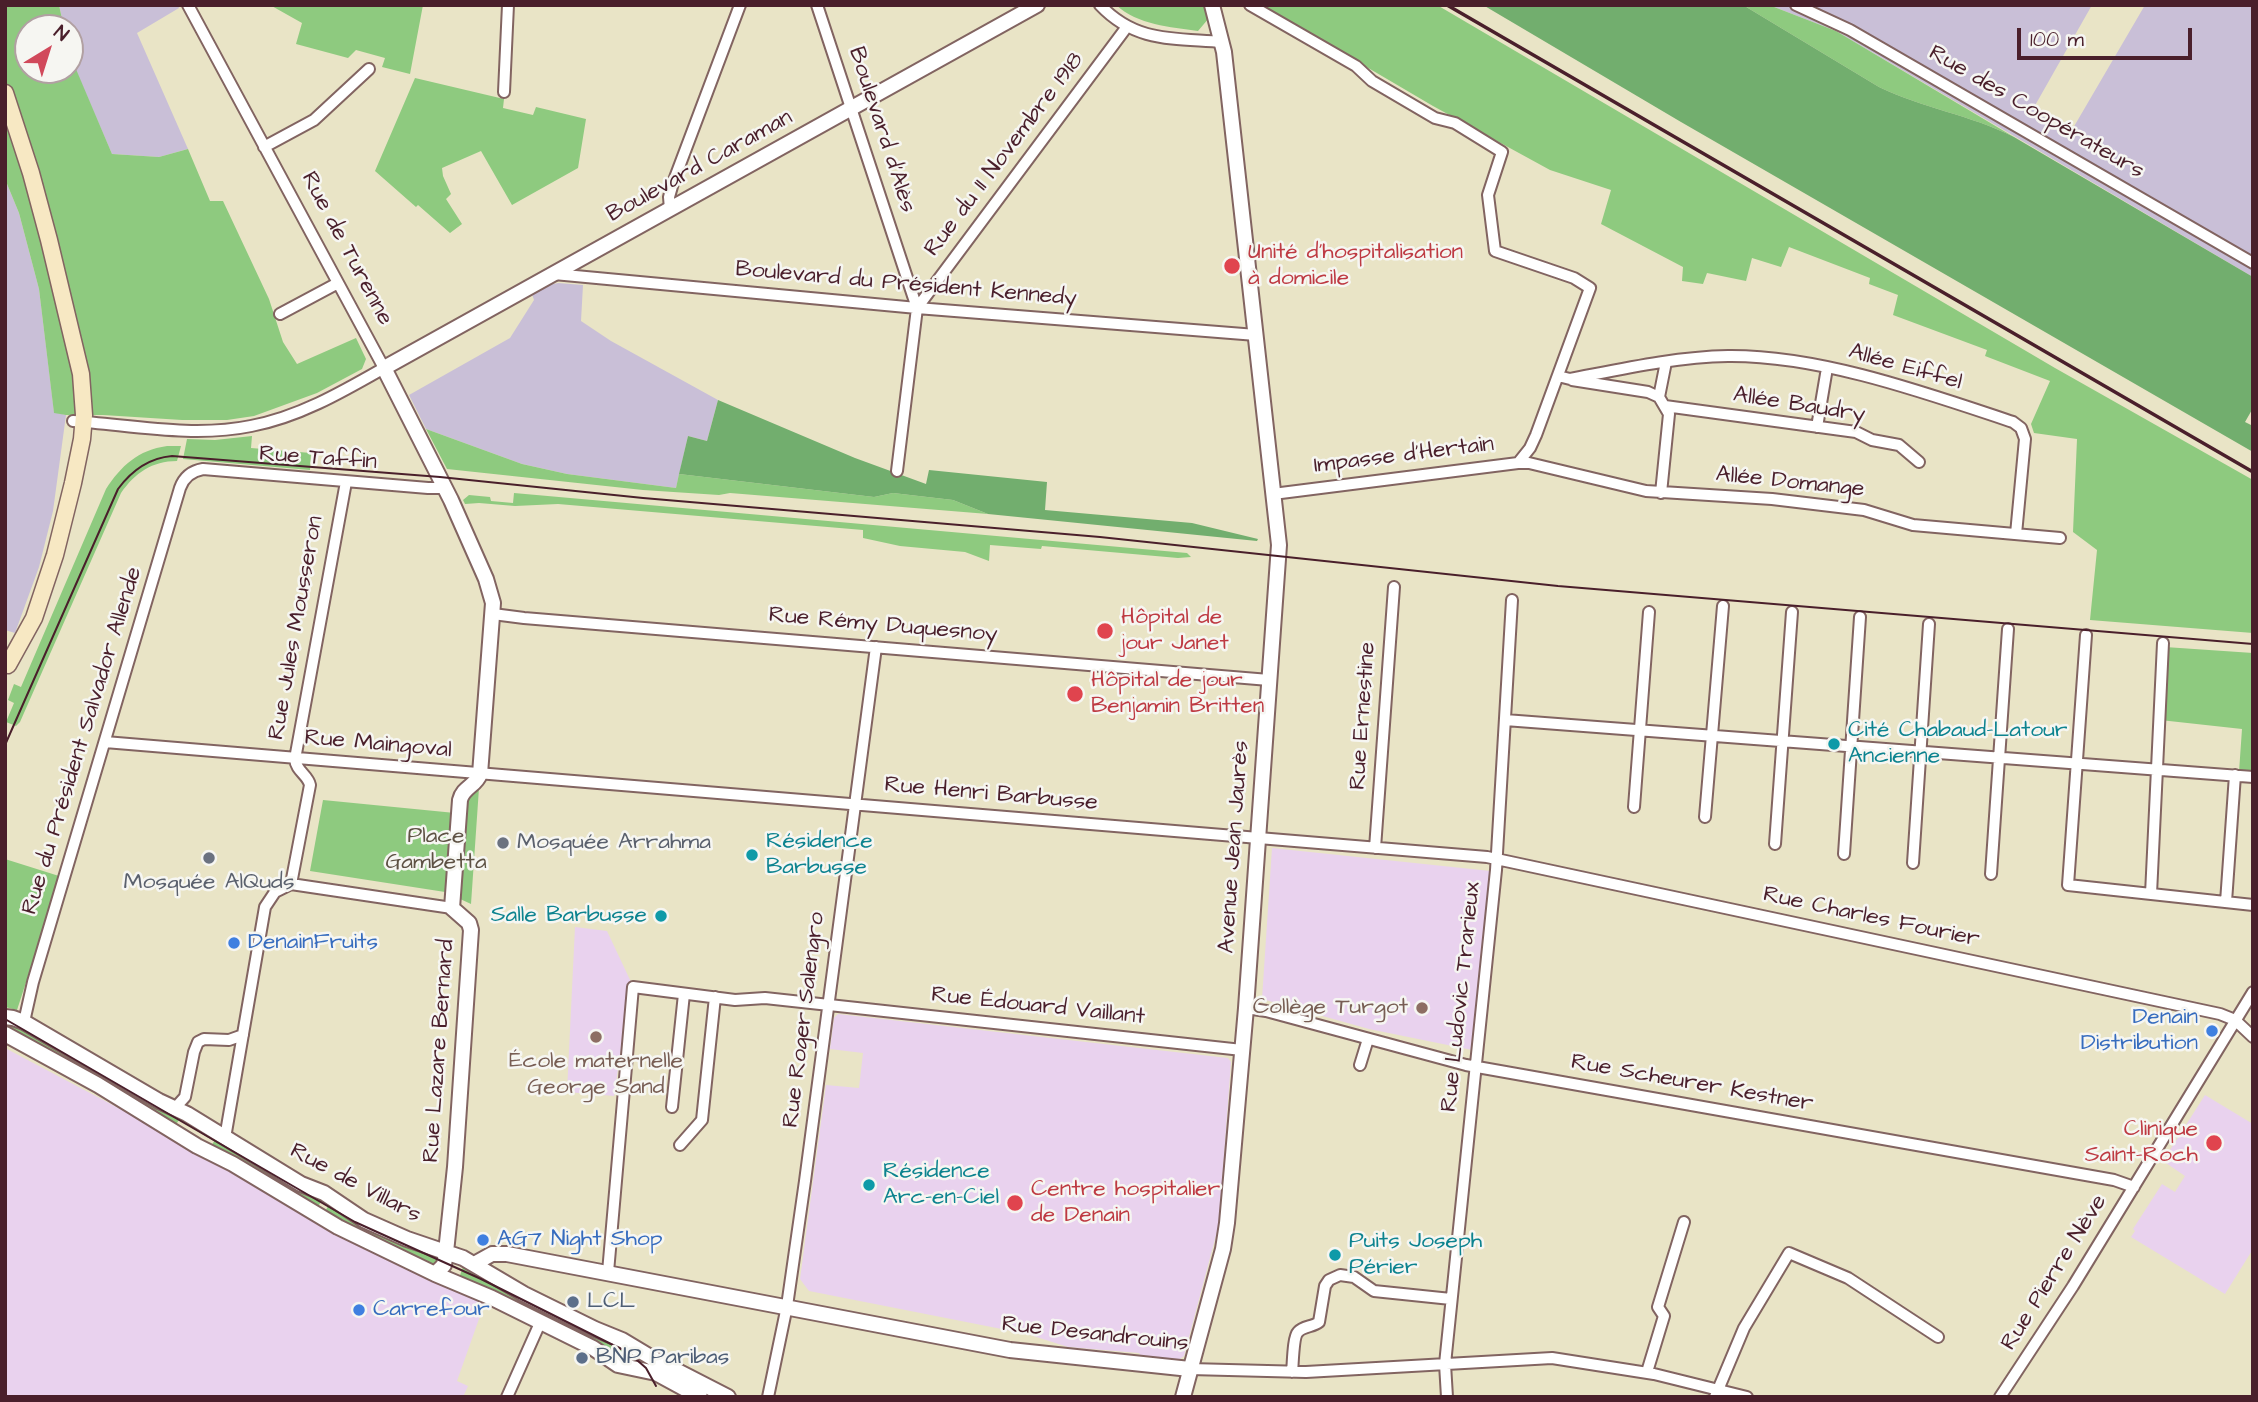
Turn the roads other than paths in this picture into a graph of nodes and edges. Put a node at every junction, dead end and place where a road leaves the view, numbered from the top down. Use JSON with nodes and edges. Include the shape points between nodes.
{"nodes":[{"id":1,"x":188,"y":5,"type":"edge"},
{"id":2,"x":508,"y":5,"type":"edge"},
{"id":3,"x":740,"y":5,"type":"edge"},
{"id":4,"x":817,"y":5,"type":"edge"},
{"id":5,"x":1037,"y":5,"type":"edge"},
{"id":6,"x":1100,"y":5,"type":"edge"},
{"id":7,"x":1212,"y":5,"type":"edge"},
{"id":8,"x":1250,"y":5,"type":"edge"},
{"id":9,"x":1796,"y":5,"type":"edge"},
{"id":10,"x":1126,"y":28,"type":"junction"},
{"id":11,"x":1222,"y":42,"type":"junction"},
{"id":12,"x":369,"y":69,"type":"dead end"},
{"id":13,"x":504,"y":92,"type":"dead end"},
{"id":14,"x":5,"y":93,"type":"edge"},
{"id":15,"x":851,"y":109,"type":"junction"},
{"id":16,"x":264,"y":147,"type":"junction"},
{"id":17,"x":670,"y":209,"type":"junction"},
{"id":18,"x":2253,"y":263,"type":"edge"},
{"id":19,"x":554,"y":274,"type":"junction"},
{"id":20,"x":338,"y":283,"type":"junction"},
{"id":21,"x":917,"y":308,"type":"junction"},
{"id":22,"x":280,"y":314,"type":"dead end"},
{"id":23,"x":1256,"y":335,"type":"junction"},
{"id":24,"x":1666,"y":362,"type":"junction"},
{"id":25,"x":384,"y":368,"type":"junction"},
{"id":26,"x":1827,"y":368,"type":"junction"},
{"id":27,"x":1558,"y":376,"type":"junction"},
{"id":28,"x":1570,"y":379,"type":"junction"},
{"id":29,"x":1662,"y":401,"type":"junction"},
{"id":30,"x":78,"y":422,"type":"junction"},
{"id":31,"x":1817,"y":427,"type":"junction"},
{"id":32,"x":1518,"y":463,"type":"junction"},
{"id":33,"x":1919,"y":463,"type":"dead end"},
{"id":34,"x":897,"y":471,"type":"dead end"},
{"id":35,"x":189,"y":474,"type":"joint"},
{"id":36,"x":346,"y":482,"type":"junction"},
{"id":37,"x":446,"y":488,"type":"junction"},
{"id":38,"x":1661,"y":493,"type":"junction"},
{"id":39,"x":1273,"y":494,"type":"junction"},
{"id":40,"x":2017,"y":534,"type":"junction"},
{"id":41,"x":2060,"y":538,"type":"dead end"},
{"id":42,"x":1394,"y":587,"type":"dead end"},
{"id":43,"x":1512,"y":600,"type":"dead end"},
{"id":44,"x":1723,"y":606,"type":"dead end"},
{"id":45,"x":1649,"y":612,"type":"dead end"},
{"id":46,"x":1792,"y":612,"type":"dead end"},
{"id":47,"x":493,"y":614,"type":"junction"},
{"id":48,"x":1860,"y":617,"type":"dead end"},
{"id":49,"x":1929,"y":624,"type":"dead end"},
{"id":50,"x":2008,"y":629,"type":"dead end"},
{"id":51,"x":2086,"y":635,"type":"dead end"},
{"id":52,"x":2163,"y":643,"type":"dead end"},
{"id":53,"x":876,"y":647,"type":"junction"},
{"id":54,"x":6,"y":668,"type":"edge"},
{"id":55,"x":1269,"y":680,"type":"junction"},
{"id":56,"x":1506,"y":720,"type":"junction"},
{"id":57,"x":1640,"y":730,"type":"junction"},
{"id":58,"x":1712,"y":736,"type":"junction"},
{"id":59,"x":1783,"y":741,"type":"junction"},
{"id":60,"x":105,"y":742,"type":"junction"},
{"id":61,"x":1852,"y":746,"type":"junction"},
{"id":62,"x":1920,"y":751,"type":"junction"},
{"id":63,"x":1999,"y":757,"type":"junction"},
{"id":64,"x":295,"y":759,"type":"junction"},
{"id":65,"x":2077,"y":763,"type":"junction"},
{"id":66,"x":2156,"y":769,"type":"junction"},
{"id":67,"x":480,"y":774,"type":"junction"},
{"id":68,"x":2235,"y":775,"type":"junction"},
{"id":69,"x":2253,"y":777,"type":"edge"},
{"id":70,"x":854,"y":804,"type":"junction"},
{"id":71,"x":1634,"y":807,"type":"dead end"},
{"id":72,"x":1704,"y":817,"type":"dead end"},
{"id":73,"x":1258,"y":838,"type":"junction"},
{"id":74,"x":1775,"y":844,"type":"dead end"},
{"id":75,"x":1375,"y":848,"type":"junction"},
{"id":76,"x":1844,"y":854,"type":"dead end"},
{"id":77,"x":1497,"y":859,"type":"junction"},
{"id":78,"x":1913,"y":863,"type":"dead end"},
{"id":79,"x":1991,"y":873,"type":"dead end"},
{"id":80,"x":291,"y":884,"type":"junction"},
{"id":81,"x":2151,"y":894,"type":"junction"},
{"id":82,"x":2226,"y":902,"type":"junction"},
{"id":83,"x":2253,"y":905,"type":"edge"},
{"id":84,"x":452,"y":908,"type":"junction"},
{"id":85,"x":2253,"y":992,"type":"edge"},
{"id":86,"x":684,"y":993,"type":"junction"},
{"id":87,"x":715,"y":997,"type":"junction"},
{"id":88,"x":828,"y":1006,"type":"junction"},
{"id":89,"x":1246,"y":1008,"type":"junction"},
{"id":90,"x":5,"y":1017,"type":"edge"},
{"id":91,"x":2235,"y":1020,"type":"junction"},
{"id":92,"x":24,"y":1022,"type":"junction"},
{"id":93,"x":5,"y":1034,"type":"edge"},
{"id":94,"x":243,"y":1035,"type":"junction"},
{"id":95,"x":2253,"y":1037,"type":"edge"},
{"id":96,"x":1368,"y":1039,"type":"junction"},
{"id":97,"x":1242,"y":1050,"type":"junction"},
{"id":98,"x":1360,"y":1065,"type":"dead end"},
{"id":99,"x":1476,"y":1067,"type":"junction"},
{"id":100,"x":672,"y":1107,"type":"dead end"},
{"id":101,"x":175,"y":1108,"type":"junction"},
{"id":102,"x":225,"y":1138,"type":"junction"},
{"id":103,"x":680,"y":1145,"type":"dead end"},
{"id":104,"x":2134,"y":1187,"type":"junction"},
{"id":105,"x":1684,"y":1222,"type":"dead end"},
{"id":106,"x":446,"y":1252,"type":"junction"},
{"id":107,"x":474,"y":1264,"type":"junction"},
{"id":108,"x":608,"y":1272,"type":"junction"},
{"id":109,"x":435,"y":1274,"type":"junction"},
{"id":110,"x":1451,"y":1299,"type":"junction"},
{"id":111,"x":787,"y":1306,"type":"junction"},
{"id":112,"x":540,"y":1323,"type":"junction"},
{"id":113,"x":1938,"y":1338,"type":"dead end"},
{"id":114,"x":1445,"y":1364,"type":"junction"},
{"id":115,"x":1191,"y":1369,"type":"junction"},
{"id":116,"x":1292,"y":1372,"type":"junction"},
{"id":117,"x":1647,"y":1372,"type":"junction"},
{"id":118,"x":1717,"y":1393,"type":"edge"},
{"id":119,"x":508,"y":1397,"type":"edge"},
{"id":120,"x":700,"y":1397,"type":"edge"},
{"id":121,"x":728,"y":1397,"type":"edge"},
{"id":122,"x":768,"y":1397,"type":"edge"},
{"id":123,"x":1183,"y":1397,"type":"edge"},
{"id":124,"x":1447,"y":1397,"type":"edge"},
{"id":125,"x":1747,"y":1397,"type":"edge"},
{"id":126,"x":2000,"y":1397,"type":"edge"}],
"edges":[{"from":1,"to":16,"type":"street","name":"Rue de Turenne"},
{"from":2,"to":13,"type":"street"},
{"from":3,"to":17,"type":"street","via":[[673,183]]},
{"from":4,"to":15,"type":"street","name":"Boulevard d'Alès"},
{"from":5,"to":15,"type":"street","name":"Boulevard Caraman"},
{"from":6,"to":10,"type":"street"},
{"from":7,"to":11,"type":"street","name":"Avenue Jean Jaurès"},
{"from":8,"to":27,"type":"street","name":"Impasse d'Hertain","via":[[1435,118],[1455,123],[1502,152],[1488,195],[1495,251],[1574,278],[1590,288]]},
{"from":9,"to":18,"type":"street","name":"Rue des Coopérateurs","via":[[1850,30]]},
{"from":10,"to":11,"type":"street","via":[[1147,35]]},
{"from":10,"to":21,"type":"street","name":"Rue du 11 Novembre 1918"},
{"from":11,"to":23,"type":"street","name":"Avenue Jean Jaurès"},
{"from":12,"to":16,"type":"street","via":[[314,120]]},
{"from":14,"to":30,"type":"main road","via":[[45,223],[66,319]]},
{"from":15,"to":17,"type":"street","name":"Boulevard Caraman"},
{"from":15,"to":21,"type":"street","name":"Boulevard d'Alès"},
{"from":16,"to":20,"type":"street","name":"Rue de Turenne"},
{"from":17,"to":19,"type":"street","name":"Boulevard Caraman"},
{"from":19,"to":21,"type":"street","name":"Boulevard du Président Kennedy"},
{"from":19,"to":25,"type":"street","name":"Boulevard Caraman"},
{"from":20,"to":22,"type":"street"},
{"from":20,"to":25,"type":"street","name":"Rue de Turenne"},
{"from":21,"to":23,"type":"street","name":"Boulevard du Président Kennedy"},
{"from":21,"to":34,"type":"street"},
{"from":23,"to":39,"type":"street","name":"Avenue Jean Jaurès"},
{"from":24,"to":26,"type":"street","name":"Allée Eiffel","via":[[1737,356]]},
{"from":24,"to":28,"type":"street","name":"Allée Eiffel"},
{"from":24,"to":29,"type":"street"},
{"from":25,"to":30,"type":"street","via":[[303,410],[250,427],[207,430]]},
{"from":25,"to":37,"type":"street","name":"Rue de Turenne"},
{"from":26,"to":31,"type":"street"},
{"from":26,"to":40,"type":"street","name":"Allée Eiffel","via":[[2017,424],[2025,439]]},
{"from":27,"to":28,"type":"street","name":"Allée Eiffel"},
{"from":27,"to":32,"type":"street","name":"Impasse d'Hertain","via":[[1533,442]]},
{"from":28,"to":29,"type":"street","name":"Allée Baudry","via":[[1648,392]]},
{"from":29,"to":31,"type":"street","name":"Allée Baudry"},
{"from":29,"to":38,"type":"street","via":[[1670,418]]},
{"from":30,"to":54,"type":"main road","via":[[69,503],[55,555],[34,618]]},
{"from":31,"to":33,"type":"street","name":"Allée Baudry","via":[[1895,444]]},
{"from":32,"to":38,"type":"street","name":"Allée Domange"},
{"from":32,"to":39,"type":"street","name":"Impasse d'Hertain"},
{"from":35,"to":36,"type":"street","name":"Rue Taffin","via":[[202,469]]},
{"from":35,"to":60,"type":"street","name":"Rue du Président Salvador Allende","via":[[180,488]]},
{"from":36,"to":37,"type":"street","name":"Rue Taffin"},
{"from":36,"to":64,"type":"street","name":"Rue Jules Mousseron"},
{"from":37,"to":47,"type":"street","name":"Rue de Turenne","via":[[489,586]]},
{"from":38,"to":40,"type":"street","name":"Allée Domange","via":[[1772,499],[1864,510],[1913,525]]},
{"from":39,"to":55,"type":"street","name":"Avenue Jean Jaurès","via":[[1279,551]]},
{"from":40,"to":41,"type":"street","name":"Allée Domange"},
{"from":42,"to":75,"type":"street","name":"Rue Ernestine"},
{"from":43,"to":56,"type":"street","name":"Rue Ludovic Trarieux"},
{"from":44,"to":58,"type":"street"},
{"from":45,"to":57,"type":"street"},
{"from":46,"to":59,"type":"street"},
{"from":47,"to":53,"type":"street","name":"Rue Rémy Duquesnoy"},
{"from":47,"to":67,"type":"street"},
{"from":48,"to":61,"type":"street"},
{"from":49,"to":62,"type":"street"},
{"from":50,"to":63,"type":"street"},
{"from":51,"to":65,"type":"street"},
{"from":52,"to":66,"type":"street"},
{"from":53,"to":55,"type":"street","name":"Rue Rémy Duquesnoy"},
{"from":53,"to":70,"type":"street","name":"Rue Roger Salengro"},
{"from":55,"to":73,"type":"street","name":"Avenue Jean Jaurès"},
{"from":56,"to":57,"type":"street"},
{"from":56,"to":77,"type":"street","name":"Rue Ludovic Trarieux"},
{"from":57,"to":58,"type":"street"},
{"from":57,"to":71,"type":"street"},
{"from":58,"to":59,"type":"street"},
{"from":58,"to":72,"type":"street"},
{"from":59,"to":61,"type":"street"},
{"from":59,"to":74,"type":"street"},
{"from":60,"to":64,"type":"street","name":"Rue Maingoval"},
{"from":60,"to":92,"type":"street","name":"Rue du Président Salvador Allende"},
{"from":61,"to":62,"type":"street"},
{"from":61,"to":76,"type":"street"},
{"from":62,"to":63,"type":"street"},
{"from":62,"to":78,"type":"street"},
{"from":63,"to":65,"type":"street"},
{"from":63,"to":79,"type":"street"},
{"from":64,"to":67,"type":"street","name":"Rue Maingoval"},
{"from":64,"to":80,"type":"street","name":"Rue Jules Mousseron","via":[[310,785]]},
{"from":65,"to":66,"type":"street"},
{"from":65,"to":81,"type":"street","via":[[2068,885]]},
{"from":66,"to":68,"type":"street"},
{"from":66,"to":81,"type":"street"},
{"from":67,"to":70,"type":"street","name":"Rue Henri Barbusse"},
{"from":67,"to":84,"type":"street","name":"Rue Lazare Bernard","via":[[460,800]]},
{"from":68,"to":69,"type":"street"},
{"from":68,"to":82,"type":"street"},
{"from":70,"to":73,"type":"street","name":"Rue Henri Barbusse"},
{"from":70,"to":88,"type":"street","name":"Rue Roger Salengro"},
{"from":73,"to":75,"type":"street","name":"Rue Henri Barbusse"},
{"from":73,"to":89,"type":"street","name":"Avenue Jean Jaurès"},
{"from":75,"to":77,"type":"street","name":"Rue Henri Barbusse"},
{"from":77,"to":91,"type":"street","name":"Rue Charles Fourier"},
{"from":77,"to":99,"type":"street","name":"Rue Ludovic Trarieux"},
{"from":80,"to":84,"type":"street"},
{"from":80,"to":94,"type":"street","via":[[275,892],[265,907]]},
{"from":81,"to":82,"type":"street"},
{"from":82,"to":83,"type":"street"},
{"from":84,"to":106,"type":"street","name":"Rue Lazare Bernard","via":[[471,930]]},
{"from":85,"to":91,"type":"street","name":"Rue Pierre Nève"},
{"from":86,"to":87,"type":"street","name":"Rue Édouard Vaillant"},
{"from":86,"to":100,"type":"street"},
{"from":86,"to":108,"type":"street","name":"Rue Édouard Vaillant","via":[[633,987]]},
{"from":87,"to":88,"type":"street","name":"Rue Édouard Vaillant"},
{"from":87,"to":103,"type":"street","via":[[702,1120]]},
{"from":88,"to":97,"type":"street","name":"Rue Édouard Vaillant"},
{"from":88,"to":111,"type":"street","name":"Rue Roger Salengro"},
{"from":89,"to":96,"type":"street","name":"Rue Scheurer Kestner"},
{"from":89,"to":97,"type":"street","name":"Avenue Jean Jaurès"},
{"from":90,"to":92,"type":"street","name":"Rue de Villars"},
{"from":91,"to":95,"type":"street"},
{"from":91,"to":104,"type":"street","name":"Rue Pierre Nève"},
{"from":92,"to":101,"type":"street","name":"Rue de Villars"},
{"from":93,"to":109,"type":"street","name":"Rue de Villars","via":[[318,1216]]},
{"from":94,"to":101,"type":"street","via":[[198,1042],[185,1097]]},
{"from":94,"to":102,"type":"street"},
{"from":96,"to":98,"type":"street"},
{"from":96,"to":99,"type":"street","name":"Rue Scheurer Kestner"},
{"from":97,"to":115,"type":"street","name":"Avenue Jean Jaurès","via":[[1225,1239]]},
{"from":99,"to":104,"type":"street","name":"Rue Scheurer Kestner","via":[[2101,1177]]},
{"from":99,"to":110,"type":"street","name":"Rue Ludovic Trarieux"},
{"from":101,"to":102,"type":"street","name":"Rue de Villars"},
{"from":102,"to":106,"type":"street","name":"Rue de Villars","via":[[364,1220]]},
{"from":104,"to":126,"type":"street","name":"Rue Pierre Nève"},
{"from":105,"to":117,"type":"street","via":[[1658,1307],[1664,1316]]},
{"from":106,"to":107,"type":"street","name":"Rue de Villars"},
{"from":106,"to":109,"type":"street","name":"Rue Lazare Bernard","via":[[444,1265]]},
{"from":107,"to":108,"type":"street","name":"Rue Desandrouins","via":[[502,1253]]},
{"from":107,"to":121,"type":"street","name":"Rue de Villars"},
{"from":108,"to":111,"type":"street","name":"Rue Desandrouins"},
{"from":109,"to":112,"type":"street","name":"Rue de Villars"},
{"from":110,"to":114,"type":"street","name":"Rue Ludovic Trarieux"},
{"from":110,"to":116,"type":"street","via":[[1374,1291],[1359,1280],[1340,1275],[1325,1286],[1321,1320],[1296,1335]]},
{"from":111,"to":115,"type":"street","name":"Rue Desandrouins","via":[[1010,1350]]},
{"from":111,"to":122,"type":"street","name":"Rue Roger Salengro"},
{"from":112,"to":119,"type":"street"},
{"from":112,"to":120,"type":"street","name":"Rue de Villars","via":[[618,1365],[656,1373]]},
{"from":113,"to":118,"type":"street","via":[[1848,1278],[1789,1253],[1744,1328]]},
{"from":114,"to":116,"type":"street","name":"Rue Desandrouins"},
{"from":114,"to":117,"type":"street","name":"Rue Desandrouins","via":[[1552,1358]]},
{"from":114,"to":124,"type":"street","name":"Rue Ludovic Trarieux"},
{"from":115,"to":116,"type":"street","name":"Rue Desandrouins"},
{"from":115,"to":123,"type":"street","name":"Avenue Jean Jaurès"},
{"from":117,"to":118,"type":"street","name":"Rue Desandrouins"},
{"from":118,"to":125,"type":"street","name":"Rue Desandrouins"}]}
